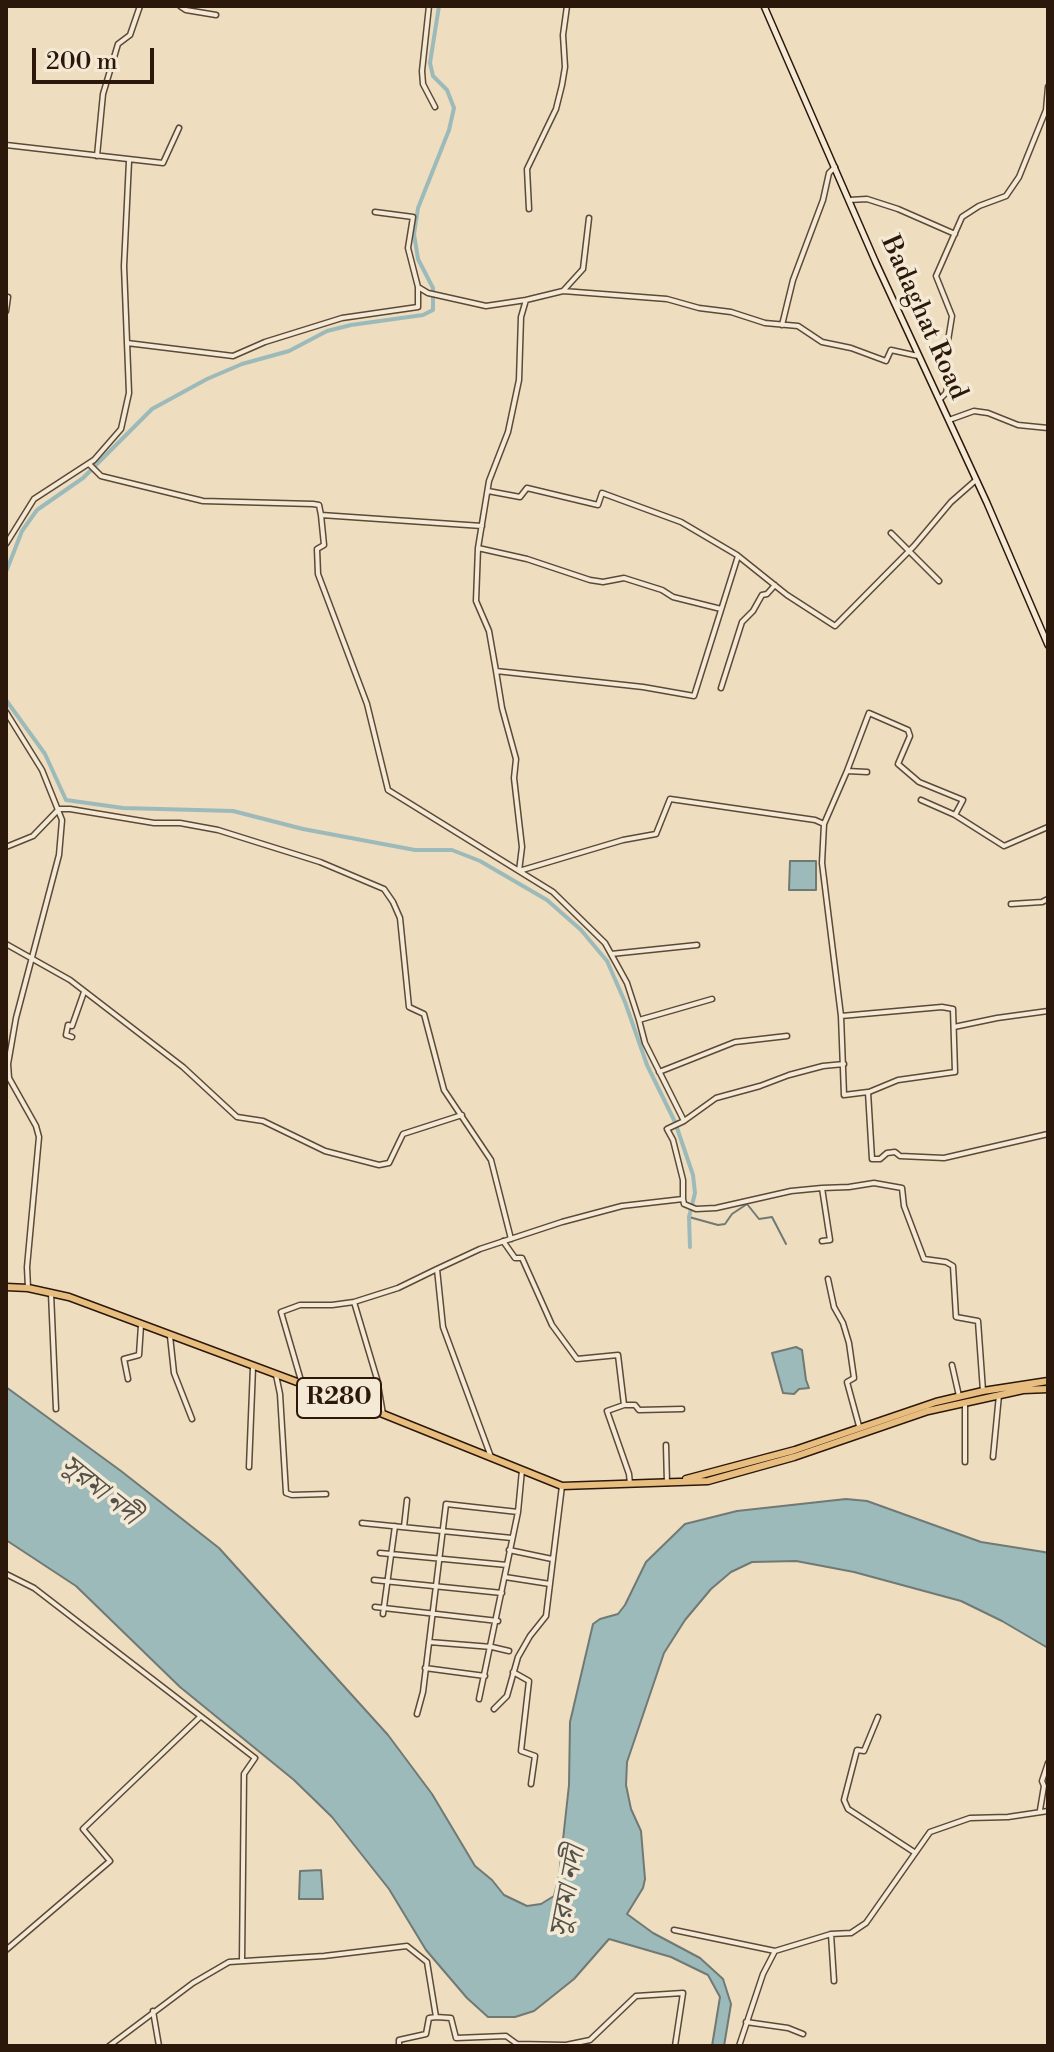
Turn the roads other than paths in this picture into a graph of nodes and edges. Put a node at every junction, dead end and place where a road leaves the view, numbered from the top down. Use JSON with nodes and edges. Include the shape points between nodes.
{"nodes":[{"id":1,"x":140,"y":6,"type":"edge"},
{"id":2,"x":180,"y":6,"type":"edge"},
{"id":3,"x":429,"y":6,"type":"edge"},
{"id":4,"x":567,"y":6,"type":"edge"},
{"id":5,"x":764,"y":6,"type":"edge"},
{"id":6,"x":216,"y":15,"type":"dead end"},
{"id":7,"x":1048,"y":87,"type":"edge"},
{"id":8,"x":435,"y":107,"type":"dead end"},
{"id":9,"x":1047,"y":110,"type":"edge"},
{"id":10,"x":179,"y":128,"type":"dead end"},
{"id":11,"x":6,"y":145,"type":"edge"},
{"id":12,"x":97,"y":156,"type":"junction"},
{"id":13,"x":129,"y":161,"type":"junction"},
{"id":14,"x":835,"y":167,"type":"junction"},
{"id":15,"x":849,"y":200,"type":"junction"},
{"id":16,"x":529,"y":209,"type":"dead end"},
{"id":17,"x":375,"y":212,"type":"dead end"},
{"id":18,"x":589,"y":218,"type":"dead end"},
{"id":19,"x":955,"y":234,"type":"junction"},
{"id":20,"x":418,"y":287,"type":"junction"},
{"id":21,"x":563,"y":291,"type":"junction"},
{"id":22,"x":8,"y":297,"type":"dead end"},
{"id":23,"x":526,"y":300,"type":"junction"},
{"id":24,"x":6,"y":311,"type":"edge"},
{"id":25,"x":782,"y":325,"type":"junction"},
{"id":26,"x":127,"y":343,"type":"junction"},
{"id":27,"x":918,"y":356,"type":"junction"},
{"id":28,"x":938,"y":401,"type":"junction"},
{"id":29,"x":947,"y":421,"type":"junction"},
{"id":30,"x":1048,"y":428,"type":"edge"},
{"id":31,"x":89,"y":464,"type":"junction"},
{"id":32,"x":976,"y":480,"type":"junction"},
{"id":33,"x":488,"y":491,"type":"junction"},
{"id":34,"x":321,"y":515,"type":"junction"},
{"id":35,"x":482,"y":526,"type":"junction"},
{"id":36,"x":891,"y":533,"type":"dead end"},
{"id":37,"x":6,"y":544,"type":"edge"},
{"id":38,"x":478,"y":548,"type":"junction"},
{"id":39,"x":908,"y":550,"type":"junction"},
{"id":40,"x":738,"y":556,"type":"junction"},
{"id":41,"x":939,"y":581,"type":"dead end"},
{"id":42,"x":775,"y":585,"type":"junction"},
{"id":43,"x":721,"y":609,"type":"junction"},
{"id":44,"x":1048,"y":645,"type":"edge"},
{"id":45,"x":496,"y":671,"type":"junction"},
{"id":46,"x":721,"y":688,"type":"dead end"},
{"id":47,"x":6,"y":712,"type":"edge"},
{"id":48,"x":847,"y":771,"type":"junction"},
{"id":49,"x":867,"y":772,"type":"dead end"},
{"id":50,"x":921,"y":800,"type":"dead end"},
{"id":51,"x":59,"y":809,"type":"junction"},
{"id":52,"x":955,"y":815,"type":"junction"},
{"id":53,"x":824,"y":824,"type":"junction"},
{"id":54,"x":1048,"y":827,"type":"edge"},
{"id":55,"x":6,"y":847,"type":"edge"},
{"id":56,"x":519,"y":871,"type":"junction"},
{"id":57,"x":1048,"y":899,"type":"edge"},
{"id":58,"x":1011,"y":904,"type":"dead end"},
{"id":59,"x":6,"y":944,"type":"edge"},
{"id":60,"x":697,"y":945,"type":"dead end"},
{"id":61,"x":611,"y":954,"type":"junction"},
{"id":62,"x":33,"y":958,"type":"junction"},
{"id":63,"x":84,"y":992,"type":"junction"},
{"id":64,"x":712,"y":999,"type":"dead end"},
{"id":65,"x":1048,"y":1011,"type":"edge"},
{"id":66,"x":841,"y":1016,"type":"junction"},
{"id":67,"x":639,"y":1020,"type":"junction"},
{"id":68,"x":954,"y":1027,"type":"junction"},
{"id":69,"x":787,"y":1036,"type":"dead end"},
{"id":70,"x":72,"y":1037,"type":"dead end"},
{"id":71,"x":844,"y":1064,"type":"junction"},
{"id":72,"x":659,"y":1072,"type":"junction"},
{"id":73,"x":868,"y":1092,"type":"junction"},
{"id":74,"x":462,"y":1115,"type":"junction"},
{"id":75,"x":682,"y":1122,"type":"junction"},
{"id":76,"x":1048,"y":1134,"type":"edge"},
{"id":77,"x":822,"y":1188,"type":"junction"},
{"id":78,"x":684,"y":1202,"type":"junction"},
{"id":79,"x":511,"y":1239,"type":"junction"},
{"id":80,"x":503,"y":1241,"type":"junction"},
{"id":81,"x":822,"y":1241,"type":"dead end"},
{"id":82,"x":437,"y":1269,"type":"junction"},
{"id":83,"x":828,"y":1279,"type":"dead end"},
{"id":84,"x":6,"y":1287,"type":"edge"},
{"id":85,"x":28,"y":1288,"type":"junction"},
{"id":86,"x":51,"y":1293,"type":"junction"},
{"id":87,"x":354,"y":1302,"type":"junction"},
{"id":88,"x":141,"y":1325,"type":"junction"},
{"id":89,"x":170,"y":1336,"type":"junction"},
{"id":90,"x":952,"y":1365,"type":"dead end"},
{"id":91,"x":253,"y":1367,"type":"junction"},
{"id":92,"x":276,"y":1375,"type":"junction"},
{"id":93,"x":128,"y":1379,"type":"dead end"},
{"id":94,"x":1048,"y":1381,"type":"edge"},
{"id":95,"x":303,"y":1385,"type":"junction"},
{"id":96,"x":1048,"y":1389,"type":"edge"},
{"id":97,"x":983,"y":1391,"type":"junction"},
{"id":98,"x":999,"y":1395,"type":"junction"},
{"id":99,"x":959,"y":1396,"type":"junction"},
{"id":100,"x":965,"y":1402,"type":"junction"},
{"id":101,"x":624,"y":1405,"type":"junction"},
{"id":102,"x":56,"y":1409,"type":"dead end"},
{"id":103,"x":682,"y":1409,"type":"dead end"},
{"id":104,"x":383,"y":1414,"type":"junction"},
{"id":105,"x":192,"y":1419,"type":"dead end"},
{"id":106,"x":859,"y":1426,"type":"junction"},
{"id":107,"x":666,"y":1445,"type":"dead end"},
{"id":108,"x":491,"y":1457,"type":"junction"},
{"id":109,"x":993,"y":1457,"type":"dead end"},
{"id":110,"x":965,"y":1462,"type":"dead end"},
{"id":111,"x":746,"y":1466,"type":"junction"},
{"id":112,"x":249,"y":1467,"type":"dead end"},
{"id":113,"x":522,"y":1468,"type":"junction"},
{"id":114,"x":671,"y":1483,"type":"junction"},
{"id":115,"x":630,"y":1485,"type":"junction"},
{"id":116,"x":562,"y":1486,"type":"junction"},
{"id":117,"x":326,"y":1494,"type":"dead end"},
{"id":118,"x":407,"y":1500,"type":"dead end"},
{"id":119,"x":518,"y":1512,"type":"junction"},
{"id":120,"x":362,"y":1523,"type":"dead end"},
{"id":121,"x":395,"y":1526,"type":"junction"},
{"id":122,"x":404,"y":1527,"type":"junction"},
{"id":123,"x":444,"y":1531,"type":"junction"},
{"id":124,"x":512,"y":1538,"type":"junction"},
{"id":125,"x":509,"y":1550,"type":"junction"},
{"id":126,"x":380,"y":1553,"type":"dead end"},
{"id":127,"x":392,"y":1554,"type":"junction"},
{"id":128,"x":440,"y":1559,"type":"junction"},
{"id":129,"x":552,"y":1559,"type":"junction"},
{"id":130,"x":507,"y":1565,"type":"junction"},
{"id":131,"x":6,"y":1574,"type":"edge"},
{"id":132,"x":505,"y":1577,"type":"junction"},
{"id":133,"x":374,"y":1580,"type":"dead end"},
{"id":134,"x":387,"y":1582,"type":"junction"},
{"id":135,"x":550,"y":1584,"type":"junction"},
{"id":136,"x":437,"y":1586,"type":"junction"},
{"id":137,"x":502,"y":1593,"type":"junction"},
{"id":138,"x":375,"y":1607,"type":"dead end"},
{"id":139,"x":383,"y":1611,"type":"junction"},
{"id":140,"x":433,"y":1614,"type":"junction"},
{"id":141,"x":498,"y":1621,"type":"junction"},
{"id":142,"x":429,"y":1642,"type":"junction"},
{"id":143,"x":492,"y":1647,"type":"junction"},
{"id":144,"x":509,"y":1651,"type":"dead end"},
{"id":145,"x":425,"y":1668,"type":"junction"},
{"id":146,"x":513,"y":1672,"type":"junction"},
{"id":147,"x":485,"y":1676,"type":"junction"},
{"id":148,"x":479,"y":1699,"type":"dead end"},
{"id":149,"x":494,"y":1709,"type":"dead end"},
{"id":150,"x":417,"y":1714,"type":"dead end"},
{"id":151,"x":200,"y":1717,"type":"junction"},
{"id":152,"x":878,"y":1717,"type":"dead end"},
{"id":153,"x":1048,"y":1763,"type":"edge"},
{"id":154,"x":531,"y":1784,"type":"dead end"},
{"id":155,"x":1040,"y":1810,"type":"junction"},
{"id":156,"x":1048,"y":1811,"type":"edge"},
{"id":157,"x":914,"y":1852,"type":"junction"},
{"id":158,"x":674,"y":1930,"type":"dead end"},
{"id":159,"x":831,"y":1934,"type":"junction"},
{"id":160,"x":6,"y":1950,"type":"edge"},
{"id":161,"x":775,"y":1951,"type":"junction"},
{"id":162,"x":242,"y":1961,"type":"junction"},
{"id":163,"x":834,"y":1981,"type":"dead end"},
{"id":164,"x":153,"y":2011,"type":"junction"},
{"id":165,"x":436,"y":2017,"type":"junction"},
{"id":166,"x":746,"y":2022,"type":"junction"},
{"id":167,"x":803,"y":2034,"type":"dead end"},
{"id":168,"x":109,"y":2046,"type":"edge"},
{"id":169,"x":159,"y":2046,"type":"edge"},
{"id":170,"x":399,"y":2046,"type":"edge"},
{"id":171,"x":675,"y":2046,"type":"edge"},
{"id":172,"x":739,"y":2046,"type":"edge"}],
"edges":[{"from":1,"to":12,"type":"street","via":[[130,35],[118,44],[103,94]]},
{"from":2,"to":6,"type":"street"},
{"from":3,"to":8,"type":"street","via":[[422,71]]},
{"from":4,"to":16,"type":"street","via":[[562,85],[527,169]]},
{"from":5,"to":14,"type":"main road","name":"Badaghat Road"},
{"from":7,"to":9,"type":"street"},
{"from":9,"to":19,"type":"street","via":[[1006,196],[962,217]]},
{"from":10,"to":13,"type":"street","via":[[163,163]]},
{"from":11,"to":12,"type":"street"},
{"from":12,"to":13,"type":"street"},
{"from":13,"to":26,"type":"street"},
{"from":14,"to":15,"type":"main road","name":"Badaghat Road"},
{"from":14,"to":25,"type":"street"},
{"from":15,"to":19,"type":"street","via":[[867,199]]},
{"from":15,"to":27,"type":"main road","name":"Badaghat Road"},
{"from":17,"to":20,"type":"street","via":[[413,217],[408,248]]},
{"from":18,"to":21,"type":"street","via":[[583,269]]},
{"from":19,"to":28,"type":"street","via":[[936,276],[952,316],[946,393]]},
{"from":20,"to":23,"type":"street","via":[[438,297],[486,306]]},
{"from":20,"to":26,"type":"street","via":[[418,307],[342,318],[233,356]]},
{"from":21,"to":23,"type":"street"},
{"from":21,"to":25,"type":"street","via":[[667,299]]},
{"from":22,"to":24,"type":"street"},
{"from":23,"to":33,"type":"street","via":[[519,380]]},
{"from":25,"to":27,"type":"street","via":[[798,326],[822,342],[886,361],[891,350]]},
{"from":26,"to":31,"type":"street","via":[[129,393],[121,429]]},
{"from":27,"to":28,"type":"main road","name":"Badaghat Road"},
{"from":28,"to":29,"type":"main road","name":"Badaghat Road"},
{"from":29,"to":30,"type":"street","via":[[974,411]]},
{"from":29,"to":32,"type":"main road","name":"Badaghat Road"},
{"from":31,"to":34,"type":"street","via":[[97,473],[137,486],[203,501],[319,505]]},
{"from":31,"to":37,"type":"street","via":[[34,499]]},
{"from":32,"to":39,"type":"street"},
{"from":32,"to":44,"type":"main road","name":"Badaghat Road"},
{"from":33,"to":35,"type":"street"},
{"from":33,"to":40,"type":"street","via":[[520,497],[527,488],[598,505],[602,493],[610,495],[681,522]]},
{"from":34,"to":35,"type":"street"},
{"from":34,"to":56,"type":"street","via":[[324,545],[317,549],[318,574],[367,704],[388,790]]},
{"from":35,"to":38,"type":"street"},
{"from":36,"to":39,"type":"street"},
{"from":38,"to":43,"type":"street","via":[[590,580],[624,578]]},
{"from":38,"to":45,"type":"street","via":[[476,601],[489,631]]},
{"from":39,"to":41,"type":"street"},
{"from":39,"to":42,"type":"street","via":[[835,626]]},
{"from":40,"to":42,"type":"street"},
{"from":40,"to":43,"type":"street"},
{"from":42,"to":46,"type":"street","via":[[742,622]]},
{"from":43,"to":45,"type":"street","via":[[694,696]]},
{"from":45,"to":56,"type":"street","via":[[516,759]]},
{"from":47,"to":51,"type":"street"},
{"from":48,"to":49,"type":"street"},
{"from":48,"to":52,"type":"street","via":[[869,713],[908,730],[898,764],[919,782],[963,800]]},
{"from":48,"to":53,"type":"street"},
{"from":50,"to":52,"type":"street"},
{"from":51,"to":55,"type":"street","via":[[33,836]]},
{"from":51,"to":62,"type":"street","via":[[59,855]]},
{"from":51,"to":74,"type":"street","via":[[218,830],[320,862],[384,889],[400,918],[409,1007],[424,1014],[444,1090]]},
{"from":52,"to":54,"type":"street","via":[[1004,846]]},
{"from":53,"to":56,"type":"street","via":[[670,799],[656,834]]},
{"from":53,"to":66,"type":"street","via":[[822,863]]},
{"from":56,"to":61,"type":"street","via":[[553,892]]},
{"from":57,"to":58,"type":"street"},
{"from":59,"to":62,"type":"street"},
{"from":60,"to":61,"type":"street"},
{"from":61,"to":67,"type":"street"},
{"from":62,"to":63,"type":"street"},
{"from":62,"to":85,"type":"street","via":[[8,1064],[9,1078],[39,1137]]},
{"from":63,"to":70,"type":"street","via":[[72,1026],[68,1025],[66,1035]]},
{"from":63,"to":74,"type":"street","via":[[183,1067],[237,1117],[263,1121],[338,1154],[389,1163],[403,1134]]},
{"from":64,"to":67,"type":"street"},
{"from":65,"to":68,"type":"street"},
{"from":66,"to":68,"type":"street","via":[[950,1007]]},
{"from":66,"to":71,"type":"street"},
{"from":67,"to":72,"type":"street"},
{"from":68,"to":73,"type":"street","via":[[955,1072],[898,1080]]},
{"from":69,"to":72,"type":"street","via":[[735,1042]]},
{"from":71,"to":73,"type":"street","via":[[844,1095]]},
{"from":71,"to":75,"type":"street","via":[[716,1098]]},
{"from":72,"to":75,"type":"street"},
{"from":73,"to":76,"type":"street","via":[[873,1160],[895,1152],[944,1158]]},
{"from":74,"to":79,"type":"street","via":[[491,1160]]},
{"from":75,"to":78,"type":"street","via":[[668,1128]]},
{"from":77,"to":78,"type":"street","via":[[716,1208],[696,1209]]},
{"from":77,"to":81,"type":"street","via":[[830,1240]]},
{"from":77,"to":97,"type":"street","via":[[874,1183],[902,1188],[924,1259],[953,1266],[956,1317],[978,1321]]},
{"from":78,"to":79,"type":"street","via":[[622,1206]]},
{"from":79,"to":80,"type":"street"},
{"from":80,"to":82,"type":"street"},
{"from":80,"to":101,"type":"street","via":[[515,1258],[522,1258],[552,1325],[577,1359],[618,1355]]},
{"from":82,"to":87,"type":"street"},
{"from":82,"to":108,"type":"street","via":[[443,1327]]},
{"from":83,"to":106,"type":"street","via":[[849,1343],[854,1378],[847,1382]]},
{"from":84,"to":85,"type":"main road","number":"R280"},
{"from":85,"to":86,"type":"main road","number":"R280"},
{"from":86,"to":88,"type":"main road","number":"R280"},
{"from":86,"to":102,"type":"street"},
{"from":87,"to":95,"type":"street","via":[[300,1305],[281,1312]]},
{"from":87,"to":104,"type":"street"},
{"from":88,"to":89,"type":"main road","number":"R280"},
{"from":88,"to":93,"type":"street","via":[[139,1355],[124,1359]]},
{"from":89,"to":91,"type":"main road","number":"R280"},
{"from":89,"to":105,"type":"street","via":[[174,1373]]},
{"from":90,"to":99,"type":"street"},
{"from":91,"to":92,"type":"main road","number":"R280"},
{"from":91,"to":112,"type":"street"},
{"from":92,"to":95,"type":"main road","number":"R280"},
{"from":92,"to":117,"type":"street","via":[[286,1493]]},
{"from":94,"to":97,"type":"main road"},
{"from":95,"to":104,"type":"main road","number":"R280"},
{"from":96,"to":98,"type":"main road"},
{"from":97,"to":99,"type":"main road"},
{"from":98,"to":100,"type":"main road"},
{"from":98,"to":109,"type":"street"},
{"from":99,"to":106,"type":"main road"},
{"from":100,"to":110,"type":"street"},
{"from":100,"to":111,"type":"main road","via":[[794,1457]]},
{"from":101,"to":103,"type":"street"},
{"from":101,"to":115,"type":"street","via":[[607,1411]]},
{"from":104,"to":108,"type":"main road","number":"R280"},
{"from":106,"to":111,"type":"main road"},
{"from":107,"to":114,"type":"street"},
{"from":108,"to":113,"type":"main road","number":"R280"},
{"from":111,"to":114,"type":"main road","number":"R280"},
{"from":113,"to":116,"type":"main road","number":"R280"},
{"from":113,"to":119,"type":"street"},
{"from":114,"to":115,"type":"main road","number":"R280"},
{"from":115,"to":116,"type":"main road","number":"R280"},
{"from":116,"to":129,"type":"street"},
{"from":118,"to":122,"type":"street"},
{"from":119,"to":123,"type":"street","via":[[446,1504]]},
{"from":119,"to":124,"type":"street"},
{"from":120,"to":121,"type":"street"},
{"from":121,"to":122,"type":"street"},
{"from":121,"to":127,"type":"street"},
{"from":122,"to":123,"type":"street"},
{"from":123,"to":124,"type":"street"},
{"from":123,"to":128,"type":"street"},
{"from":124,"to":125,"type":"street"},
{"from":125,"to":129,"type":"street"},
{"from":125,"to":130,"type":"street"},
{"from":126,"to":127,"type":"street"},
{"from":127,"to":128,"type":"street"},
{"from":127,"to":134,"type":"street"},
{"from":128,"to":130,"type":"street"},
{"from":128,"to":136,"type":"street"},
{"from":129,"to":135,"type":"street"},
{"from":130,"to":132,"type":"street"},
{"from":131,"to":151,"type":"street","via":[[34,1588]]},
{"from":132,"to":135,"type":"street"},
{"from":132,"to":137,"type":"street"},
{"from":133,"to":134,"type":"street"},
{"from":134,"to":136,"type":"street"},
{"from":134,"to":139,"type":"street"},
{"from":135,"to":146,"type":"street","via":[[546,1616]]},
{"from":136,"to":137,"type":"street"},
{"from":136,"to":140,"type":"street"},
{"from":137,"to":141,"type":"street"},
{"from":138,"to":139,"type":"street"},
{"from":139,"to":140,"type":"street"},
{"from":140,"to":141,"type":"street"},
{"from":140,"to":142,"type":"street"},
{"from":141,"to":143,"type":"street"},
{"from":142,"to":143,"type":"street"},
{"from":142,"to":145,"type":"street"},
{"from":143,"to":144,"type":"street"},
{"from":143,"to":147,"type":"street"},
{"from":145,"to":147,"type":"street"},
{"from":145,"to":150,"type":"street"},
{"from":146,"to":149,"type":"street","via":[[507,1696]]},
{"from":146,"to":154,"type":"street","via":[[529,1681],[521,1751],[535,1756]]},
{"from":147,"to":148,"type":"street"},
{"from":151,"to":160,"type":"street","via":[[83,1829],[110,1861]]},
{"from":151,"to":162,"type":"street","via":[[255,1758],[244,1774]]},
{"from":152,"to":157,"type":"street","via":[[864,1751],[857,1750],[844,1800],[848,1809]]},
{"from":153,"to":155,"type":"street"},
{"from":155,"to":156,"type":"street"},
{"from":155,"to":157,"type":"street","via":[[939,1826]]},
{"from":157,"to":159,"type":"street","via":[[866,1923],[851,1933]]},
{"from":158,"to":161,"type":"street"},
{"from":159,"to":161,"type":"street"},
{"from":159,"to":163,"type":"street"},
{"from":161,"to":166,"type":"street"},
{"from":162,"to":164,"type":"street","via":[[229,1962]]},
{"from":162,"to":165,"type":"street","via":[[407,1946],[427,1962]]},
{"from":164,"to":168,"type":"street"},
{"from":164,"to":169,"type":"street"},
{"from":165,"to":170,"type":"street","via":[[429,2018],[426,2034],[399,2040]]},
{"from":165,"to":171,"type":"street","via":[[451,2018],[455,2038],[506,2036],[517,2044],[566,2045],[590,2040],[636,1996],[683,1993]]},
{"from":166,"to":167,"type":"street"},
{"from":166,"to":172,"type":"street"}]}
